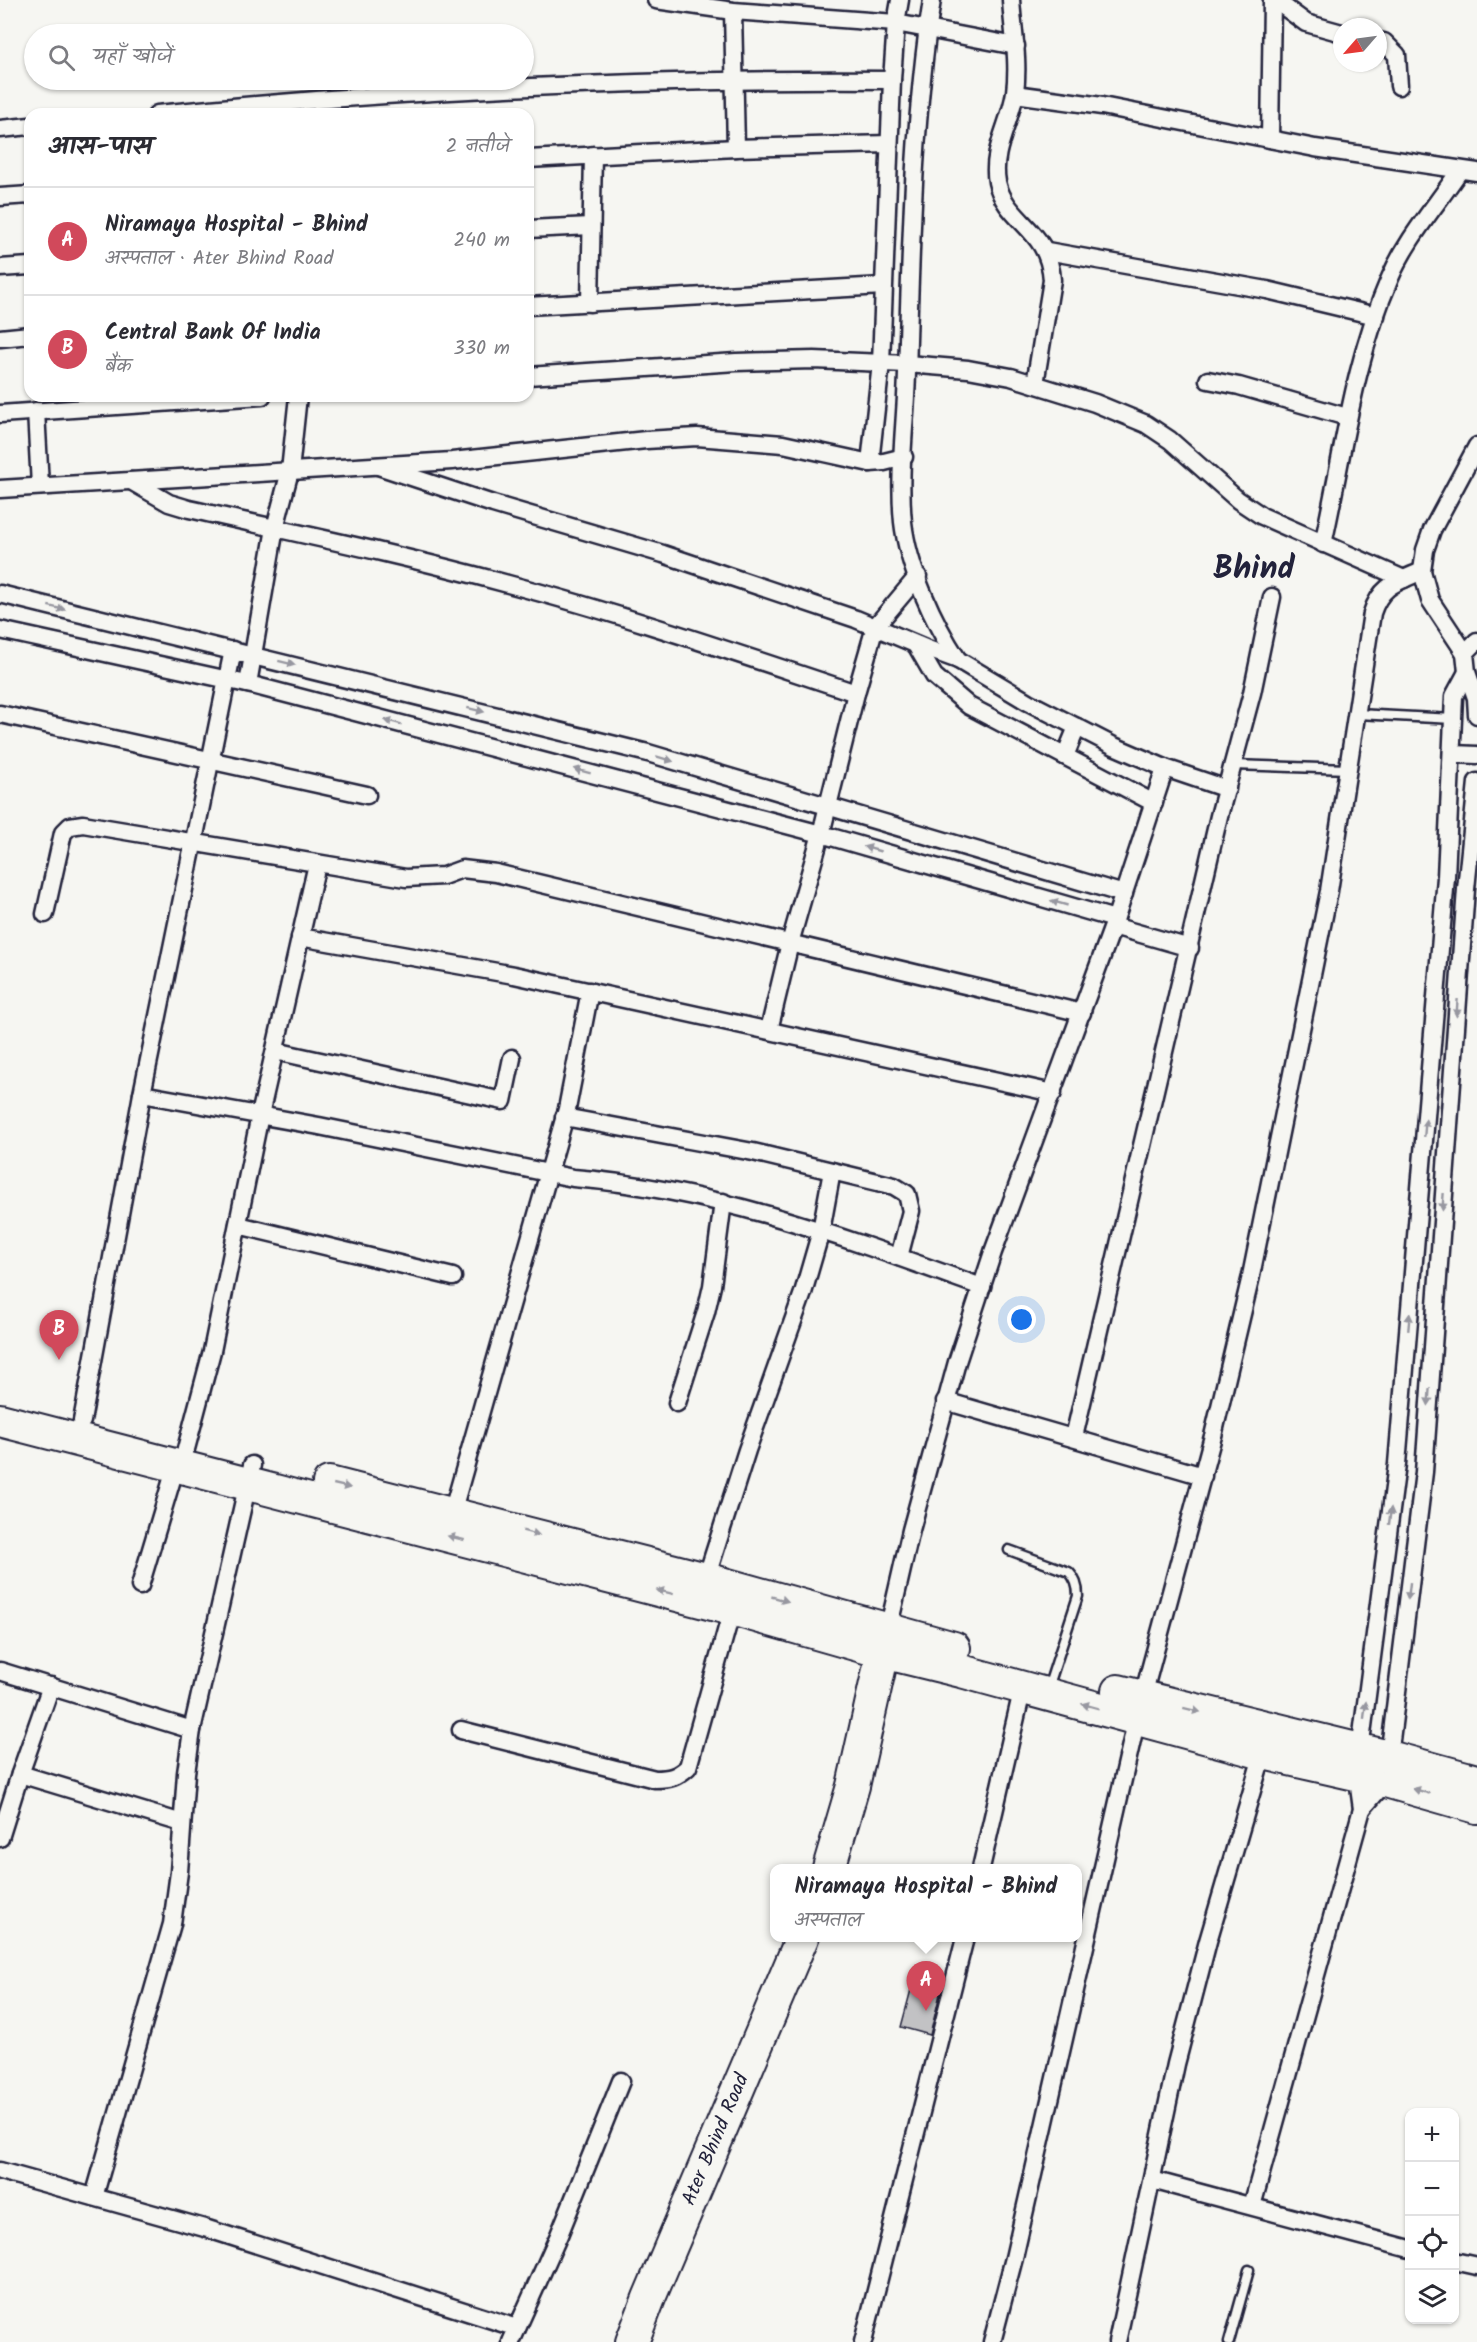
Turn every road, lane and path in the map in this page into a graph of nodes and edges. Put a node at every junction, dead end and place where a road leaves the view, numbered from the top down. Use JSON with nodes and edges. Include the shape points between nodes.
{"nodes":[{"id":1,"x":656,"y":0,"type":"edge"},
{"id":2,"x":900,"y":0,"type":"edge"},
{"id":3,"x":932,"y":0,"type":"edge"},
{"id":4,"x":1011,"y":0,"type":"edge"},
{"id":5,"x":1274,"y":0,"type":"edge"},
{"id":6,"x":708,"y":4,"type":"edge"},
{"id":7,"x":733,"y":11,"type":"junction"},
{"id":8,"x":900,"y":24,"type":"junction"},
{"id":9,"x":925,"y":30,"type":"junction"},
{"id":10,"x":1333,"y":30,"type":"edge"},
{"id":11,"x":1387,"y":45,"type":"edge"},
{"id":12,"x":1016,"y":46,"type":"junction"},
{"id":13,"x":734,"y":80,"type":"junction"},
{"id":14,"x":892,"y":80,"type":"junction"},
{"id":15,"x":534,"y":85,"type":"edge"},
{"id":16,"x":1399,"y":86,"type":"dead end"},
{"id":17,"x":437,"y":90,"type":"edge"},
{"id":18,"x":1015,"y":94,"type":"junction"},
{"id":19,"x":228,"y":108,"type":"edge"},
{"id":20,"x":24,"y":127,"type":"edge"},
{"id":21,"x":0,"y":129,"type":"edge"},
{"id":22,"x":1270,"y":139,"type":"junction"},
{"id":23,"x":889,"y":144,"type":"junction"},
{"id":24,"x":736,"y":148,"type":"junction"},
{"id":25,"x":593,"y":155,"type":"junction"},
{"id":26,"x":534,"y":159,"type":"edge"},
{"id":27,"x":1460,"y":171,"type":"junction"},
{"id":28,"x":1477,"y":172,"type":"edge"},
{"id":29,"x":24,"y":195,"type":"edge"},
{"id":30,"x":0,"y":197,"type":"edge"},
{"id":31,"x":591,"y":226,"type":"junction"},
{"id":32,"x":534,"y":229,"type":"edge"},
{"id":33,"x":900,"y":243,"type":"junction"},
{"id":34,"x":1047,"y":251,"type":"junction"},
{"id":35,"x":24,"y":266,"type":"edge"},
{"id":36,"x":0,"y":268,"type":"edge"},
{"id":37,"x":883,"y":286,"type":"junction"},
{"id":38,"x":590,"y":303,"type":"junction"},
{"id":39,"x":534,"y":306,"type":"edge"},
{"id":40,"x":1376,"y":316,"type":"junction"},
{"id":41,"x":24,"y":336,"type":"edge"},
{"id":42,"x":0,"y":338,"type":"edge"},
{"id":43,"x":894,"y":363,"type":"junction"},
{"id":44,"x":534,"y":376,"type":"edge"},
{"id":45,"x":1208,"y":380,"type":"dead end"},
{"id":46,"x":1035,"y":384,"type":"junction"},
{"id":47,"x":172,"y":402,"type":"edge"},
{"id":48,"x":297,"y":402,"type":"edge"},
{"id":49,"x":36,"y":411,"type":"junction"},
{"id":50,"x":0,"y":414,"type":"edge"},
{"id":51,"x":1347,"y":417,"type":"junction"},
{"id":52,"x":1477,"y":446,"type":"edge"},
{"id":53,"x":889,"y":460,"type":"junction"},
{"id":54,"x":378,"y":466,"type":"junction"},
{"id":55,"x":290,"y":471,"type":"junction"},
{"id":56,"x":131,"y":481,"type":"junction"},
{"id":57,"x":40,"y":486,"type":"junction"},
{"id":58,"x":0,"y":489,"type":"edge"},
{"id":59,"x":275,"y":528,"type":"junction"},
{"id":60,"x":1323,"y":544,"type":"junction"},
{"id":61,"x":1422,"y":571,"type":"junction"},
{"id":62,"x":918,"y":576,"type":"junction"},
{"id":63,"x":1404,"y":579,"type":"junction"},
{"id":64,"x":0,"y":594,"type":"edge"},
{"id":65,"x":1272,"y":597,"type":"dead end"},
{"id":66,"x":875,"y":627,"type":"junction"},
{"id":67,"x":0,"y":630,"type":"edge"},
{"id":68,"x":921,"y":646,"type":"junction"},
{"id":69,"x":1471,"y":647,"type":"edge"},
{"id":70,"x":233,"y":650,"type":"junction"},
{"id":71,"x":253,"y":655,"type":"junction"},
{"id":72,"x":951,"y":657,"type":"junction"},
{"id":73,"x":1467,"y":672,"type":"junction"},
{"id":74,"x":228,"y":680,"type":"junction"},
{"id":75,"x":248,"y":684,"type":"junction"},
{"id":76,"x":856,"y":693,"type":"junction"},
{"id":77,"x":0,"y":714,"type":"edge"},
{"id":78,"x":1357,"y":714,"type":"junction"},
{"id":79,"x":1477,"y":715,"type":"edge"},
{"id":80,"x":1454,"y":720,"type":"junction"},
{"id":81,"x":1071,"y":741,"type":"junction"},
{"id":82,"x":1453,"y":754,"type":"junction"},
{"id":83,"x":1477,"y":755,"type":"edge"},
{"id":84,"x":210,"y":760,"type":"junction"},
{"id":85,"x":1233,"y":765,"type":"junction"},
{"id":86,"x":1348,"y":769,"type":"junction"},
{"id":87,"x":1477,"y":782,"type":"edge"},
{"id":88,"x":1159,"y":786,"type":"junction"},
{"id":89,"x":1225,"y":794,"type":"junction"},
{"id":90,"x":367,"y":795,"type":"dead end"},
{"id":91,"x":828,"y":807,"type":"junction"},
{"id":92,"x":821,"y":834,"type":"junction"},
{"id":93,"x":193,"y":844,"type":"junction"},
{"id":94,"x":317,"y":864,"type":"junction"},
{"id":95,"x":1124,"y":894,"type":"junction"},
{"id":96,"x":45,"y":914,"type":"dead end"},
{"id":97,"x":1114,"y":922,"type":"junction"},
{"id":98,"x":300,"y":937,"type":"junction"},
{"id":99,"x":790,"y":943,"type":"junction"},
{"id":100,"x":1190,"y":948,"type":"junction"},
{"id":101,"x":590,"y":991,"type":"junction"},
{"id":102,"x":1082,"y":1013,"type":"junction"},
{"id":103,"x":769,"y":1030,"type":"junction"},
{"id":104,"x":275,"y":1052,"type":"junction"},
{"id":105,"x":512,"y":1058,"type":"dead end"},
{"id":106,"x":1053,"y":1093,"type":"junction"},
{"id":107,"x":142,"y":1094,"type":"junction"},
{"id":108,"x":260,"y":1115,"type":"junction"},
{"id":109,"x":564,"y":1117,"type":"junction"},
{"id":110,"x":832,"y":1171,"type":"junction"},
{"id":111,"x":548,"y":1173,"type":"junction"},
{"id":112,"x":723,"y":1202,"type":"junction"},
{"id":113,"x":238,"y":1225,"type":"junction"},
{"id":114,"x":821,"y":1231,"type":"junction"},
{"id":115,"x":899,"y":1257,"type":"junction"},
{"id":116,"x":453,"y":1277,"type":"dead end"},
{"id":117,"x":982,"y":1287,"type":"junction"},
{"id":118,"x":0,"y":1399,"type":"edge"},
{"id":119,"x":945,"y":1401,"type":"junction"},
{"id":120,"x":677,"y":1403,"type":"dead end"},
{"id":121,"x":0,"y":1420,"type":"edge"},
{"id":122,"x":82,"y":1421,"type":"junction"},
{"id":123,"x":1074,"y":1437,"type":"junction"},
{"id":124,"x":181,"y":1457,"type":"junction"},
{"id":125,"x":249,"y":1474,"type":"junction"},
{"id":126,"x":1203,"y":1476,"type":"junction"},
{"id":127,"x":452,"y":1513,"type":"junction"},
{"id":128,"x":1009,"y":1550,"type":"dead end"},
{"id":129,"x":141,"y":1586,"type":"dead end"},
{"id":130,"x":702,"y":1590,"type":"junction"},
{"id":131,"x":735,"y":1598,"type":"junction"},
{"id":132,"x":886,"y":1641,"type":"junction"},
{"id":133,"x":0,"y":1671,"type":"edge"},
{"id":134,"x":1041,"y":1685,"type":"junction"},
{"id":135,"x":51,"y":1686,"type":"junction"},
{"id":136,"x":1139,"y":1708,"type":"junction"},
{"id":137,"x":192,"y":1730,"type":"junction"},
{"id":138,"x":462,"y":1730,"type":"dead end"},
{"id":139,"x":1263,"y":1753,"type":"junction"},
{"id":140,"x":1373,"y":1765,"type":"junction"},
{"id":141,"x":20,"y":1774,"type":"junction"},
{"id":142,"x":1477,"y":1781,"type":"edge"},
{"id":143,"x":1477,"y":1807,"type":"edge"},
{"id":144,"x":1362,"y":1809,"type":"junction"},
{"id":145,"x":182,"y":1823,"type":"junction"},
{"id":146,"x":0,"y":1838,"type":"edge"},
{"id":147,"x":830,"y":1864,"type":"edge"},
{"id":148,"x":983,"y":1864,"type":"edge"},
{"id":149,"x":800,"y":1942,"type":"edge"},
{"id":150,"x":964,"y":1942,"type":"edge"},
{"id":151,"x":621,"y":2081,"type":"dead end"},
{"id":152,"x":0,"y":2171,"type":"edge"},
{"id":153,"x":1152,"y":2180,"type":"junction"},
{"id":154,"x":94,"y":2197,"type":"junction"},
{"id":155,"x":1252,"y":2206,"type":"junction"},
{"id":156,"x":1405,"y":2248,"type":"edge"},
{"id":157,"x":1459,"y":2262,"type":"edge"},
{"id":158,"x":1477,"y":2266,"type":"edge"},
{"id":159,"x":1249,"y":2270,"type":"dead end"},
{"id":160,"x":514,"y":2335,"type":"edge"},
{"id":161,"x":632,"y":2342,"type":"edge"},
{"id":162,"x":863,"y":2342,"type":"edge"},
{"id":163,"x":992,"y":2342,"type":"edge"},
{"id":164,"x":1116,"y":2342,"type":"edge"},
{"id":165,"x":1229,"y":2342,"type":"edge"}],
"edges":[{"from":1,"to":6,"type":"street"},
{"from":2,"to":8,"type":"street"},
{"from":3,"to":9,"type":"street"},
{"from":4,"to":12,"type":"street"},
{"from":5,"to":10,"type":"street","via":[[1306,23]]},
{"from":5,"to":22,"type":"street"},
{"from":6,"to":7,"type":"street"},
{"from":7,"to":8,"type":"street"},
{"from":7,"to":13,"type":"street"},
{"from":8,"to":9,"type":"street"},
{"from":8,"to":14,"type":"street"},
{"from":9,"to":12,"type":"street"},
{"from":9,"to":33,"type":"street","via":[[920,110]]},
{"from":11,"to":16,"type":"street","via":[[1397,55]]},
{"from":12,"to":18,"type":"street"},
{"from":13,"to":14,"type":"street"},
{"from":13,"to":15,"type":"street"},
{"from":13,"to":24,"type":"street"},
{"from":14,"to":23,"type":"street"},
{"from":17,"to":19,"type":"street"},
{"from":18,"to":22,"type":"street","via":[[1129,110]]},
{"from":18,"to":34,"type":"street","via":[[1000,139],[997,180],[1008,206]]},
{"from":20,"to":21,"type":"street"},
{"from":22,"to":27,"type":"street"},
{"from":23,"to":24,"type":"street"},
{"from":23,"to":33,"type":"street"},
{"from":24,"to":25,"type":"street"},
{"from":25,"to":26,"type":"street"},
{"from":25,"to":31,"type":"street"},
{"from":27,"to":28,"type":"street"},
{"from":27,"to":40,"type":"street","via":[[1406,247]]},
{"from":29,"to":30,"type":"street"},
{"from":31,"to":32,"type":"street"},
{"from":31,"to":38,"type":"street"},
{"from":33,"to":37,"type":"street"},
{"from":33,"to":43,"type":"street"},
{"from":34,"to":40,"type":"street","via":[[1267,290]]},
{"from":34,"to":46,"type":"street","via":[[1052,280]]},
{"from":35,"to":36,"type":"street"},
{"from":37,"to":38,"type":"street"},
{"from":37,"to":43,"type":"street"},
{"from":38,"to":39,"type":"street"},
{"from":40,"to":51,"type":"street","via":[[1357,371]]},
{"from":41,"to":42,"type":"street"},
{"from":43,"to":44,"type":"street","via":[[736,362]]},
{"from":43,"to":46,"type":"street","via":[[969,369]]},
{"from":43,"to":53,"type":"street"},
{"from":43,"to":53,"type":"street"},
{"from":45,"to":51,"type":"street"},
{"from":46,"to":60,"type":"street","via":[[1146,424],[1238,500],[1262,516]]},
{"from":47,"to":49,"type":"street"},
{"from":48,"to":55,"type":"street"},
{"from":49,"to":50,"type":"street"},
{"from":49,"to":57,"type":"street"},
{"from":51,"to":60,"type":"street"},
{"from":52,"to":61,"type":"street","via":[[1432,530]]},
{"from":53,"to":54,"type":"street","via":[[783,444],[697,437]]},
{"from":53,"to":62,"type":"street"},
{"from":54,"to":55,"type":"street"},
{"from":54,"to":66,"type":"street","via":[[663,554]]},
{"from":55,"to":56,"type":"street"},
{"from":55,"to":59,"type":"street"},
{"from":56,"to":57,"type":"street"},
{"from":56,"to":59,"type":"street","via":[[170,503]]},
{"from":57,"to":58,"type":"street"},
{"from":59,"to":71,"type":"street"},
{"from":59,"to":76,"type":"street","via":[[511,584]]},
{"from":60,"to":63,"type":"street"},
{"from":61,"to":63,"type":"street"},
{"from":61,"to":69,"type":"street","via":[[1430,600]]},
{"from":62,"to":66,"type":"street"},
{"from":62,"to":72,"type":"street"},
{"from":63,"to":78,"type":"street","via":[[1384,589],[1372,613]]},
{"from":64,"to":70,"type":"street","one_way":true},
{"from":65,"to":85,"type":"street"},
{"from":66,"to":68,"type":"street"},
{"from":66,"to":76,"type":"street"},
{"from":67,"to":74,"type":"street"},
{"from":68,"to":72,"type":"street"},
{"from":68,"to":81,"type":"street","via":[[934,676],[969,706]]},
{"from":69,"to":73,"type":"street"},
{"from":70,"to":71,"type":"street"},
{"from":70,"to":74,"type":"street"},
{"from":71,"to":75,"type":"street"},
{"from":71,"to":91,"type":"street","one_way":true,"via":[[648,753]]},
{"from":72,"to":81,"type":"street","via":[[1028,702]]},
{"from":73,"to":79,"type":"street"},
{"from":73,"to":80,"type":"street","via":[[1454,696]]},
{"from":74,"to":75,"type":"street"},
{"from":74,"to":84,"type":"street"},
{"from":92,"to":75,"type":"street","one_way":true},
{"from":76,"to":91,"type":"street"},
{"from":77,"to":84,"type":"street"},
{"from":78,"to":80,"type":"lane"},
{"from":78,"to":86,"type":"street"},
{"from":80,"to":82,"type":"street"},
{"from":81,"to":88,"type":"street"},
{"from":81,"to":88,"type":"street","via":[[1113,746]]},
{"from":82,"to":83,"type":"street"},
{"from":140,"to":82,"type":"street","one_way":true},
{"from":84,"to":90,"type":"street"},
{"from":84,"to":93,"type":"street"},
{"from":85,"to":86,"type":"lane"},
{"from":85,"to":89,"type":"street"},
{"from":86,"to":126,"type":"street","via":[[1335,856],[1251,1276]]},
{"from":87,"to":140,"type":"street","one_way":true,"via":[[1424,1472]]},
{"from":88,"to":89,"type":"street"},
{"from":88,"to":95,"type":"street"},
{"from":89,"to":100,"type":"street"},
{"from":91,"to":92,"type":"street"},
{"from":91,"to":95,"type":"street"},
{"from":97,"to":92,"type":"street","one_way":true},
{"from":92,"to":99,"type":"street"},
{"from":93,"to":94,"type":"street"},
{"from":93,"to":96,"type":"street","via":[[83,824],[70,826],[63,833]]},
{"from":93,"to":107,"type":"street"},
{"from":94,"to":98,"type":"street"},
{"from":94,"to":99,"type":"street","via":[[413,879],[443,876],[462,869],[479,870]]},
{"from":95,"to":97,"type":"street"},
{"from":97,"to":100,"type":"street"},
{"from":97,"to":102,"type":"street"},
{"from":98,"to":101,"type":"street"},
{"from":98,"to":104,"type":"street"},
{"from":99,"to":102,"type":"street"},
{"from":99,"to":103,"type":"street"},
{"from":100,"to":123,"type":"street"},
{"from":101,"to":103,"type":"street"},
{"from":101,"to":109,"type":"street"},
{"from":102,"to":106,"type":"street"},
{"from":103,"to":106,"type":"street"},
{"from":104,"to":105,"type":"street","via":[[503,1101]]},
{"from":104,"to":108,"type":"street"},
{"from":106,"to":117,"type":"street"},
{"from":107,"to":108,"type":"street"},
{"from":107,"to":122,"type":"street"},
{"from":108,"to":111,"type":"street"},
{"from":108,"to":113,"type":"street"},
{"from":109,"to":110,"type":"street","via":[[753,1152]]},
{"from":109,"to":111,"type":"street"},
{"from":110,"to":114,"type":"street"},
{"from":110,"to":115,"type":"street","via":[[894,1186],[907,1194],[911,1211]]},
{"from":111,"to":112,"type":"street","via":[[615,1181]]},
{"from":111,"to":127,"type":"street"},
{"from":112,"to":114,"type":"street"},
{"from":112,"to":120,"type":"street","via":[[712,1286]]},
{"from":113,"to":116,"type":"street"},
{"from":113,"to":124,"type":"street","via":[[212,1351]]},
{"from":114,"to":115,"type":"street"},
{"from":114,"to":130,"type":"street"},
{"from":115,"to":117,"type":"street"},
{"from":117,"to":119,"type":"street"},
{"from":118,"to":122,"type":"highway"},
{"from":119,"to":123,"type":"street"},
{"from":119,"to":132,"type":"street"},
{"from":121,"to":124,"type":"highway"},
{"from":122,"to":124,"type":"highway"},
{"from":123,"to":126,"type":"street"},
{"from":124,"to":125,"type":"highway"},
{"from":124,"to":129,"type":"street"},
{"from":125,"to":127,"type":"highway","one_way":true},
{"from":130,"to":125,"type":"highway","one_way":true},
{"from":125,"to":137,"type":"street"},
{"from":126,"to":136,"type":"street"},
{"from":127,"to":130,"type":"highway","one_way":true},
{"from":128,"to":134,"type":"lane","via":[[1069,1572],[1075,1578],[1078,1596]]},
{"from":130,"to":131,"type":"highway"},
{"from":131,"to":132,"type":"highway"},
{"from":131,"to":138,"type":"street","via":[[688,1767],[678,1776],[655,1779]]},
{"from":132,"to":134,"type":"highway"},
{"from":132,"to":147,"type":"highway","via":[[853,1786]]},
{"from":133,"to":135,"type":"street"},
{"from":134,"to":136,"type":"highway"},
{"from":134,"to":148,"type":"street"},
{"from":135,"to":137,"type":"street"},
{"from":135,"to":141,"type":"street"},
{"from":136,"to":139,"type":"highway"},
{"from":136,"to":140,"type":"highway","one_way":true},
{"from":136,"to":163,"type":"street"},
{"from":137,"to":145,"type":"street"},
{"from":139,"to":140,"type":"highway"},
{"from":139,"to":153,"type":"street","via":[[1176,2064]]},
{"from":140,"to":142,"type":"highway"},
{"from":143,"to":140,"type":"highway","one_way":true},
{"from":140,"to":144,"type":"street"},
{"from":140,"to":144,"type":"street"},
{"from":141,"to":145,"type":"street"},
{"from":141,"to":146,"type":"street"},
{"from":144,"to":155,"type":"street"},
{"from":145,"to":154,"type":"street","via":[[172,1924]]},
{"from":149,"to":161,"type":"highway","name":"Ater Bhind Road"},
{"from":150,"to":162,"type":"street"},
{"from":151,"to":160,"type":"street"},
{"from":152,"to":154,"type":"street"},
{"from":153,"to":155,"type":"street"},
{"from":153,"to":164,"type":"street"},
{"from":154,"to":160,"type":"street","via":[[208,2229]]},
{"from":155,"to":156,"type":"street"},
{"from":157,"to":158,"type":"street"},
{"from":159,"to":165,"type":"lane"}]}
